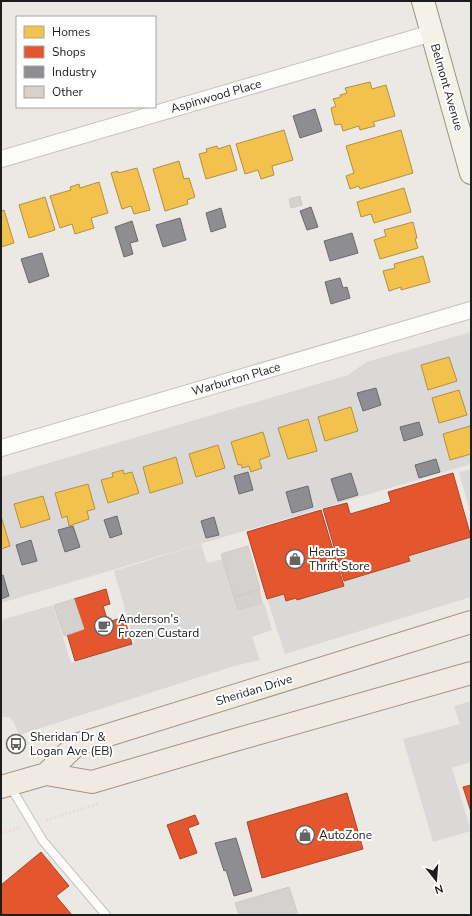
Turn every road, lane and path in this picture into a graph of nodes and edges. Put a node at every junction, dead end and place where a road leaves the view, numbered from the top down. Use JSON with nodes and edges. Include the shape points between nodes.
{"nodes":[{"id":1,"x":423,"y":1,"type":"edge"},
{"id":2,"x":432,"y":33,"type":"junction"},
{"id":3,"x":1,"y":159,"type":"edge"},
{"id":4,"x":471,"y":173,"type":"edge"},
{"id":5,"x":471,"y":310,"type":"edge"},
{"id":6,"x":1,"y":448,"type":"edge"},
{"id":7,"x":471,"y":622,"type":"edge"},
{"id":8,"x":471,"y":673,"type":"edge"},
{"id":9,"x":46,"y":774,"type":"junction"},
{"id":10,"x":4,"y":782,"type":"edge"},
{"id":11,"x":101,"y":803,"type":"dead end"},
{"id":12,"x":33,"y":824,"type":"junction"},
{"id":13,"x":1,"y":833,"type":"edge"},
{"id":14,"x":106,"y":915,"type":"edge"}],
"edges":[{"from":1,"to":2,"type":"street","name":"Belmont Avenue"},
{"from":2,"to":3,"type":"street","name":"Aspinwood Place"},
{"from":2,"to":4,"type":"street","name":"Belmont Avenue"},
{"from":5,"to":6,"type":"street","name":"Warburton Place"},
{"from":7,"to":9,"type":"main road","name":"Sheridan Drive","via":[[76,745]]},
{"from":8,"to":9,"type":"main road","name":"Sheridan Drive","via":[[92,782]]},
{"from":9,"to":10,"type":"main road","name":"Sheridan Drive"},
{"from":10,"to":12,"type":"lane"},
{"from":11,"to":12,"type":"path"},
{"from":12,"to":13,"type":"path"},
{"from":12,"to":14,"type":"lane","via":[[43,840]]}]}
